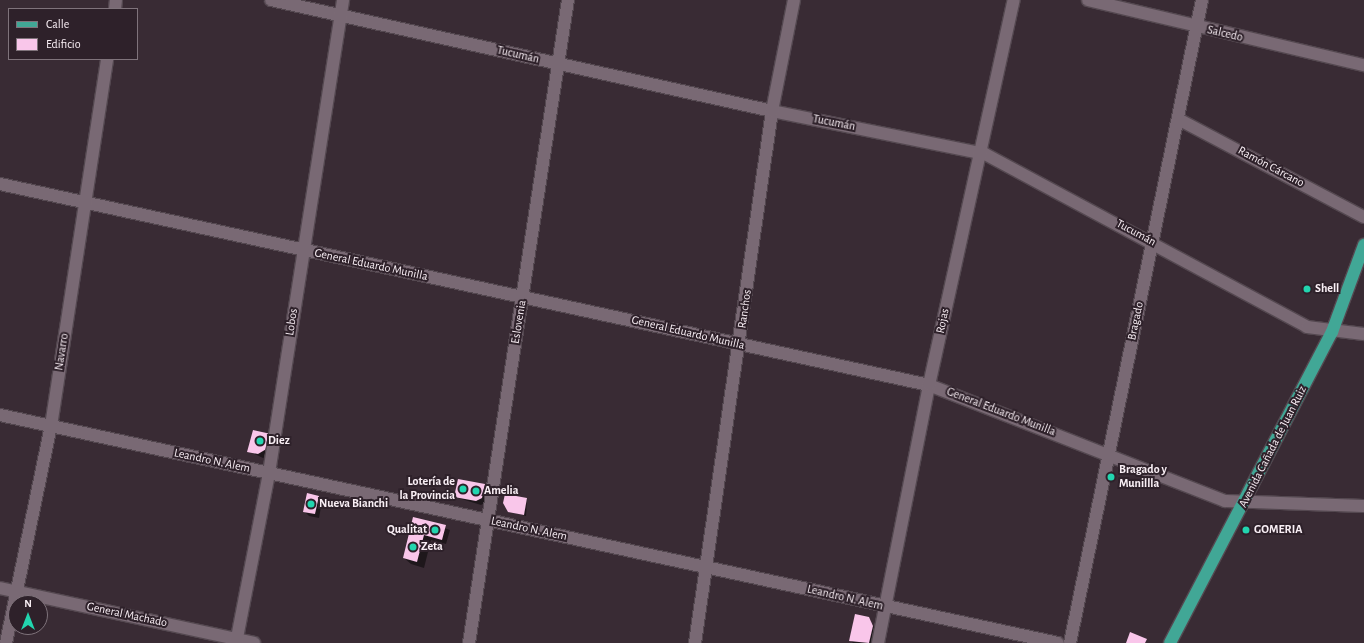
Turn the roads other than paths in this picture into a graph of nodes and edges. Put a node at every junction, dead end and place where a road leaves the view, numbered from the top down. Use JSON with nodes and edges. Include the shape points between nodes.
{"nodes":[{"id":1,"x":271,"y":0,"type":"edge"},
{"id":2,"x":343,"y":0,"type":"edge"},
{"id":3,"x":568,"y":0,"type":"edge"},
{"id":4,"x":794,"y":0,"type":"edge"},
{"id":5,"x":1014,"y":0,"type":"edge"},
{"id":6,"x":1088,"y":0,"type":"edge"},
{"id":7,"x":1202,"y":0,"type":"edge"},
{"id":8,"x":341,"y":15,"type":"junction"},
{"id":9,"x":1196,"y":28,"type":"junction"},
{"id":10,"x":107,"y":60,"type":"edge"},
{"id":11,"x":557,"y":64,"type":"junction"},
{"id":12,"x":1364,"y":65,"type":"edge"},
{"id":13,"x":772,"y":111,"type":"junction"},
{"id":14,"x":1178,"y":119,"type":"junction"},
{"id":15,"x":980,"y":152,"type":"junction"},
{"id":16,"x":0,"y":184,"type":"edge"},
{"id":17,"x":85,"y":204,"type":"junction"},
{"id":18,"x":1364,"y":217,"type":"edge"},
{"id":19,"x":1153,"y":242,"type":"junction"},
{"id":20,"x":1364,"y":245,"type":"edge"},
{"id":21,"x":303,"y":251,"type":"junction"},
{"id":22,"x":523,"y":296,"type":"junction"},
{"id":23,"x":1332,"y":332,"type":"junction"},
{"id":24,"x":1364,"y":334,"type":"edge"},
{"id":25,"x":741,"y":345,"type":"junction"},
{"id":26,"x":929,"y":385,"type":"junction"},
{"id":27,"x":0,"y":415,"type":"edge"},
{"id":28,"x":51,"y":426,"type":"junction"},
{"id":29,"x":1108,"y":454,"type":"junction"},
{"id":30,"x":269,"y":474,"type":"junction"},
{"id":31,"x":1244,"y":504,"type":"junction"},
{"id":32,"x":1364,"y":506,"type":"edge"},
{"id":33,"x":489,"y":520,"type":"junction"},
{"id":34,"x":708,"y":567,"type":"junction"},
{"id":35,"x":0,"y":588,"type":"edge"},
{"id":36,"x":18,"y":592,"type":"junction"},
{"id":37,"x":886,"y":607,"type":"junction"},
{"id":38,"x":236,"y":641,"type":"edge"},
{"id":39,"x":6,"y":643,"type":"edge"},
{"id":40,"x":254,"y":643,"type":"edge"},
{"id":41,"x":469,"y":643,"type":"edge"},
{"id":42,"x":695,"y":643,"type":"edge"},
{"id":43,"x":878,"y":643,"type":"edge"},
{"id":44,"x":1058,"y":643,"type":"edge"},
{"id":45,"x":1070,"y":643,"type":"edge"},
{"id":46,"x":1170,"y":643,"type":"edge"}],
"edges":[{"from":1,"to":8,"type":"street","name":"Tucumán"},
{"from":2,"to":8,"type":"street","name":"Lobos"},
{"from":3,"to":11,"type":"street","name":"Eslovenia"},
{"from":4,"to":13,"type":"street","name":"Ranchos"},
{"from":5,"to":15,"type":"street","name":"Rojas"},
{"from":6,"to":9,"type":"street","name":"Salcedo"},
{"from":7,"to":9,"type":"street","name":"Bragado"},
{"from":8,"to":11,"type":"street","name":"Tucumán"},
{"from":8,"to":21,"type":"street","name":"Lobos"},
{"from":9,"to":12,"type":"street","name":"Salcedo"},
{"from":9,"to":14,"type":"street","name":"Bragado"},
{"from":10,"to":17,"type":"street","name":"Navarro"},
{"from":11,"to":13,"type":"street","name":"Tucumán"},
{"from":11,"to":22,"type":"street","name":"Eslovenia"},
{"from":13,"to":15,"type":"street","name":"Tucumán"},
{"from":13,"to":25,"type":"street","name":"Ranchos"},
{"from":14,"to":18,"type":"street","name":"Ramón Cárcano"},
{"from":14,"to":19,"type":"street","name":"Bragado"},
{"from":15,"to":19,"type":"street","name":"Tucumán"},
{"from":15,"to":26,"type":"street","name":"Rojas"},
{"from":16,"to":17,"type":"street","name":"General Eduardo Munilla"},
{"from":17,"to":21,"type":"street","name":"General Eduardo Munilla"},
{"from":17,"to":28,"type":"street","name":"Navarro"},
{"from":19,"to":23,"type":"street","name":"Tucumán","via":[[1308,327]]},
{"from":19,"to":29,"type":"street","name":"Bragado"},
{"from":20,"to":23,"type":"main road","name":"Avenida Cañada de Juan Ruiz"},
{"from":21,"to":22,"type":"street","name":"General Eduardo Munilla"},
{"from":21,"to":30,"type":"street","name":"Lobos"},
{"from":22,"to":25,"type":"street","name":"General Eduardo Munilla"},
{"from":22,"to":33,"type":"street","name":"Eslovenia"},
{"from":23,"to":24,"type":"street","name":"Tucumán"},
{"from":23,"to":31,"type":"main road","name":"Avenida Cañada de Juan Ruiz"},
{"from":25,"to":26,"type":"street","name":"General Eduardo Munilla"},
{"from":25,"to":34,"type":"street","name":"Ranchos"},
{"from":26,"to":29,"type":"street","name":"General Eduardo Munilla"},
{"from":26,"to":37,"type":"street","name":"Rojas"},
{"from":27,"to":28,"type":"street","name":"Leandro N. Alem"},
{"from":28,"to":30,"type":"street","name":"Leandro N. Alem"},
{"from":28,"to":36,"type":"street","name":"Navarro"},
{"from":29,"to":31,"type":"street","name":"General Eduardo Munilla","via":[[1225,501]]},
{"from":29,"to":45,"type":"street","name":"Bragado"},
{"from":30,"to":33,"type":"street","name":"Leandro N. Alem"},
{"from":30,"to":38,"type":"street","name":"Lobos"},
{"from":31,"to":32,"type":"street","name":"General Eduardo Munilla"},
{"from":31,"to":46,"type":"main road","name":"Avenida Cañada de Juan Ruiz"},
{"from":33,"to":34,"type":"street","name":"Leandro N. Alem"},
{"from":33,"to":41,"type":"street","name":"Eslovenia"},
{"from":34,"to":37,"type":"street","name":"Leandro N. Alem"},
{"from":34,"to":42,"type":"street","name":"Ranchos"},
{"from":35,"to":36,"type":"street","name":"General Machado"},
{"from":36,"to":38,"type":"street","name":"General Machado"},
{"from":36,"to":39,"type":"street","name":"Navarro"},
{"from":37,"to":43,"type":"street","name":"Rojas"},
{"from":37,"to":44,"type":"street","name":"Leandro N. Alem"},
{"from":38,"to":40,"type":"street","name":"General Machado"}]}
